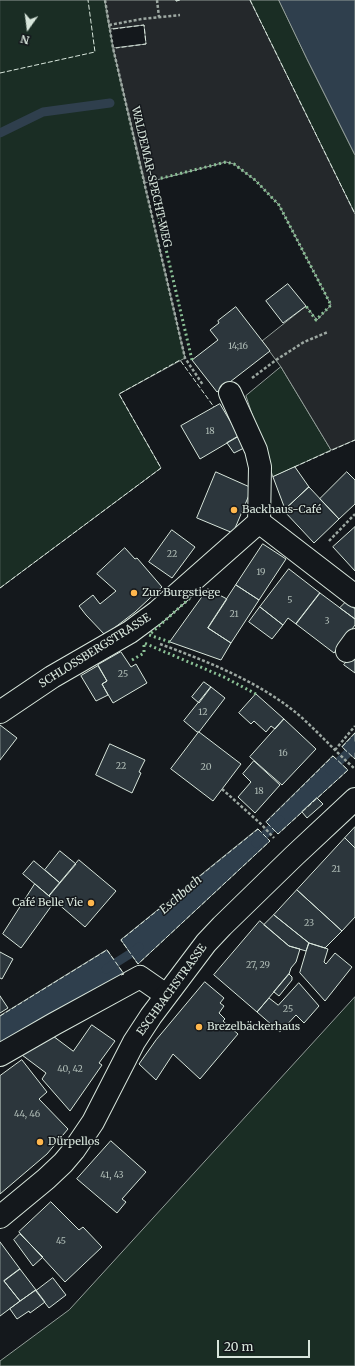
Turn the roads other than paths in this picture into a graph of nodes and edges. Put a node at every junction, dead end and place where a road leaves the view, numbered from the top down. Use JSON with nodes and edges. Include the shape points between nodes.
{"nodes":[{"id":1,"x":230,"y":393,"type":"road end"},
{"id":2,"x":259,"y":522,"type":"junction"},
{"id":3,"x":355,"y":596,"type":"edge"},
{"id":4,"x":0,"y":712,"type":"edge"},
{"id":5,"x":355,"y":799,"type":"edge"},
{"id":6,"x":166,"y":995,"type":"junction"},
{"id":7,"x":0,"y":1055,"type":"edge"},
{"id":8,"x":0,"y":1217,"type":"edge"}],
"edges":[{"from":1,"to":2,"type":"main road","via":[[256,450],[260,467]]},
{"from":2,"to":3,"type":"main road"},
{"from":2,"to":4,"type":"main road","name":"SCHLOSSBERGSTRASSE","via":[[157,612],[130,632],[52,677]]},
{"from":5,"to":6,"type":"main road","name":"ESCHBACHSTRASSE","via":[[222,926]]},
{"from":6,"to":7,"type":"main road","via":[[140,977]]},
{"from":6,"to":8,"type":"main road","name":"ESCHBACHSTRASSE","via":[[134,1042],[93,1122],[74,1150],[46,1179]]}]}
